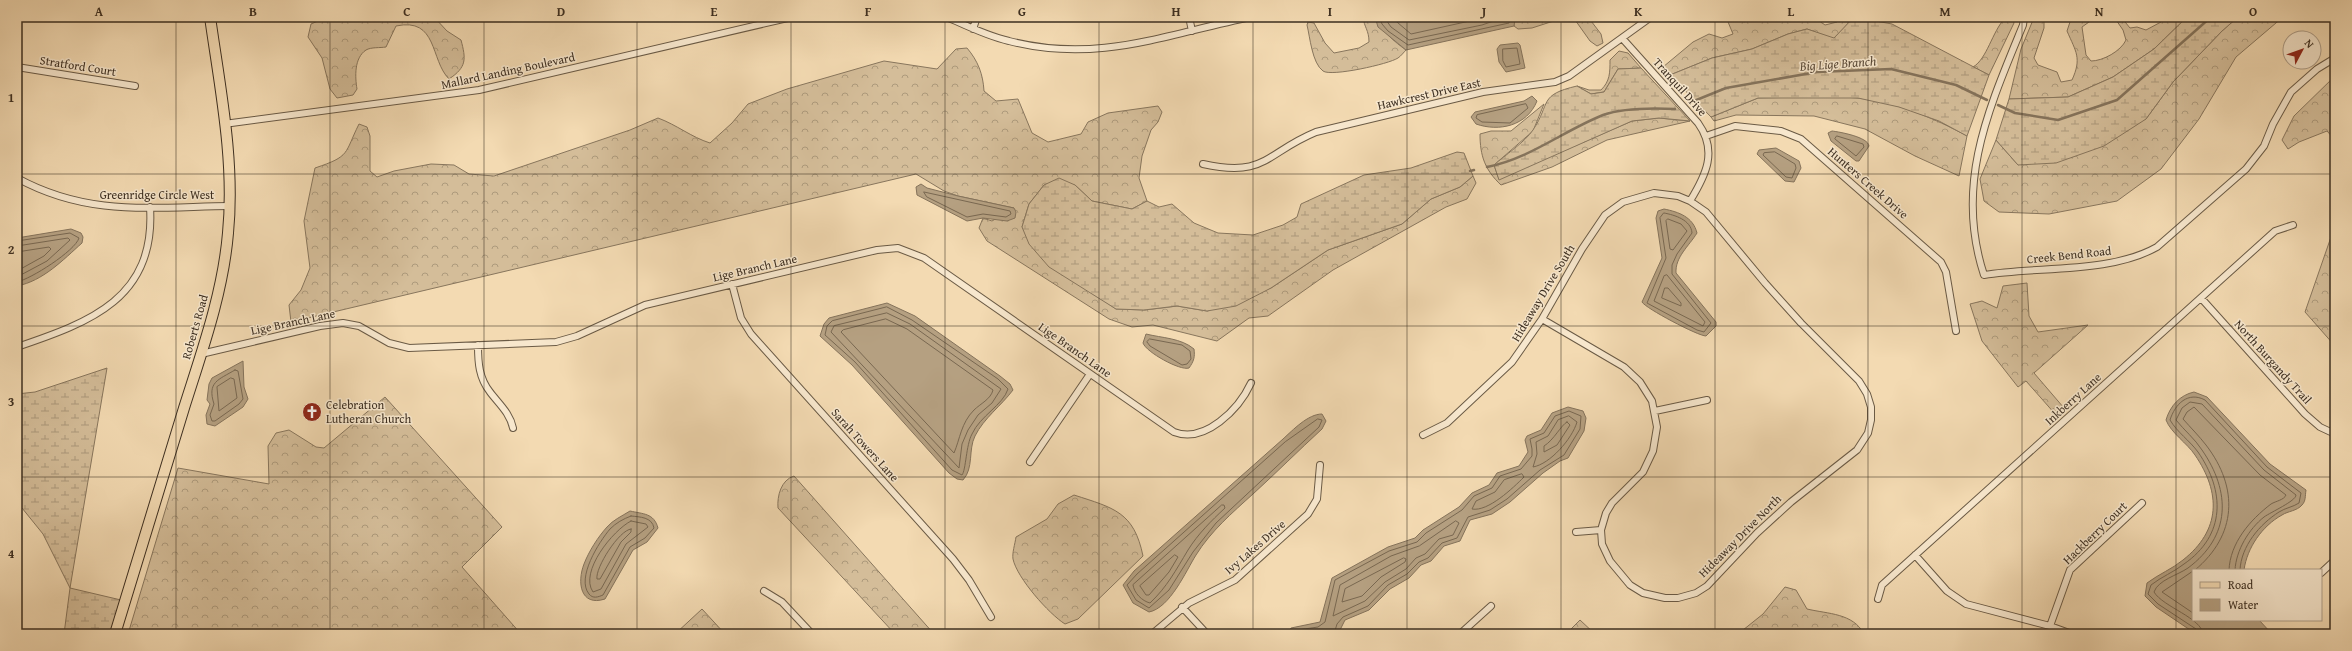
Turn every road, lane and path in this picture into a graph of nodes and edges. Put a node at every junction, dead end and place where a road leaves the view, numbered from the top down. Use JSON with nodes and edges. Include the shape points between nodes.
{"nodes":[{"id":1,"x":210,"y":17,"type":"edge"},
{"id":2,"x":792,"y":17,"type":"edge"},
{"id":3,"x":947,"y":17,"type":"edge"},
{"id":4,"x":977,"y":17,"type":"edge"},
{"id":5,"x":1189,"y":17,"type":"edge"},
{"id":6,"x":1251,"y":17,"type":"edge"},
{"id":7,"x":1651,"y":17,"type":"edge"},
{"id":8,"x":2024,"y":17,"type":"edge"},
{"id":9,"x":973,"y":29,"type":"junction"},
{"id":10,"x":1192,"y":31,"type":"junction"},
{"id":11,"x":1622,"y":38,"type":"junction"},
{"id":12,"x":2335,"y":58,"type":"edge"},
{"id":13,"x":17,"y":67,"type":"edge"},
{"id":14,"x":135,"y":86,"type":"dead end"},
{"id":15,"x":224,"y":124,"type":"junction"},
{"id":16,"x":1706,"y":136,"type":"junction"},
{"id":17,"x":1203,"y":164,"type":"dead end"},
{"id":18,"x":17,"y":178,"type":"edge"},
{"id":19,"x":1690,"y":201,"type":"junction"},
{"id":20,"x":230,"y":206,"type":"junction"},
{"id":21,"x":150,"y":207,"type":"junction"},
{"id":22,"x":2293,"y":224,"type":"dead end"},
{"id":23,"x":732,"y":284,"type":"junction"},
{"id":24,"x":2200,"y":298,"type":"junction"},
{"id":25,"x":1542,"y":319,"type":"junction"},
{"id":26,"x":1956,"y":331,"type":"dead end"},
{"id":27,"x":478,"y":346,"type":"junction"},
{"id":28,"x":17,"y":347,"type":"edge"},
{"id":29,"x":201,"y":354,"type":"junction"},
{"id":30,"x":1090,"y":374,"type":"junction"},
{"id":31,"x":1251,"y":383,"type":"dead end"},
{"id":32,"x":1707,"y":400,"type":"dead end"},
{"id":33,"x":1655,"y":411,"type":"junction"},
{"id":34,"x":513,"y":428,"type":"dead end"},
{"id":35,"x":2335,"y":434,"type":"edge"},
{"id":36,"x":1423,"y":435,"type":"dead end"},
{"id":37,"x":1030,"y":462,"type":"dead end"},
{"id":38,"x":1320,"y":465,"type":"dead end"},
{"id":39,"x":2142,"y":503,"type":"dead end"},
{"id":40,"x":1601,"y":530,"type":"junction"},
{"id":41,"x":1576,"y":532,"type":"dead end"},
{"id":42,"x":1915,"y":556,"type":"junction"},
{"id":43,"x":2335,"y":560,"type":"edge"},
{"id":44,"x":2322,"y":572,"type":"edge"},
{"id":45,"x":764,"y":591,"type":"dead end"},
{"id":46,"x":1878,"y":599,"type":"dead end"},
{"id":47,"x":1491,"y":606,"type":"dead end"},
{"id":48,"x":1182,"y":607,"type":"junction"},
{"id":49,"x":991,"y":617,"type":"dead end"},
{"id":50,"x":2050,"y":626,"type":"junction"},
{"id":51,"x":115,"y":634,"type":"edge"},
{"id":52,"x":812,"y":634,"type":"edge"},
{"id":53,"x":1152,"y":634,"type":"edge"},
{"id":54,"x":1207,"y":634,"type":"edge"},
{"id":55,"x":1460,"y":634,"type":"edge"},
{"id":56,"x":2072,"y":634,"type":"edge"}],
"edges":[{"from":1,"to":15,"type":"main road","name":"Roberts Road"},
{"from":2,"to":15,"type":"street","name":"Mallard Landing Boulevard","via":[[479,90]]},
{"from":3,"to":9,"type":"street"},
{"from":4,"to":9,"type":"street"},
{"from":5,"to":10,"type":"street"},
{"from":6,"to":10,"type":"street"},
{"from":7,"to":11,"type":"street","name":"Hawkcrest Drive East"},
{"from":8,"to":12,"type":"street","name":"Creek Bend Road","via":[[2024,25],[1988,113],[1975,166],[1973,225],[1984,275],[2121,261],[2157,248],[2246,170],[2264,146],[2291,92],[2316,69]]},
{"from":9,"to":10,"type":"street","via":[[1028,46],[1072,50],[1113,48]]},
{"from":11,"to":16,"type":"street","name":"Tranquil Drive","via":[[1698,123]]},
{"from":11,"to":17,"type":"street","name":"Hawkcrest Drive East","via":[[1569,76],[1555,82],[1483,92],[1316,132],[1293,143],[1266,162],[1244,169],[1227,169]]},
{"from":13,"to":14,"type":"street","name":"Stratford Court"},
{"from":15,"to":20,"type":"main road","name":"Roberts Road"},
{"from":16,"to":19,"type":"street","name":"Tranquil Drive","via":[[1709,156],[1707,170]]},
{"from":16,"to":26,"type":"street","name":"Hunters Creek Drive","via":[[1735,126],[1781,130],[1801,139],[1938,258],[1946,272]]},
{"from":18,"to":21,"type":"street","name":"Greenridge Circle West","via":[[54,196],[81,204]]},
{"from":19,"to":25,"type":"street","name":"Hideaway Drive South","via":[[1678,196],[1654,193],[1633,198],[1614,207],[1598,224]]},
{"from":19,"to":40,"type":"street","name":"Hideaway Drive North","via":[[1713,220],[1801,323],[1859,381],[1870,401],[1870,427],[1857,450],[1791,502],[1757,533],[1707,586],[1690,595],[1665,598],[1635,588],[1619,574],[1606,554]]},
{"from":20,"to":21,"type":"street","name":"Greenridge Circle West"},
{"from":20,"to":29,"type":"main road","name":"Roberts Road","via":[[220,288]]},
{"from":21,"to":28,"type":"street","via":[[152,229],[147,253],[128,289],[107,308],[94,315]]},
{"from":22,"to":24,"type":"street","name":"Inkberry Lane","via":[[2275,231]]},
{"from":23,"to":27,"type":"street","name":"Lige Branch Lane","via":[[645,305],[571,339]]},
{"from":23,"to":30,"type":"street","name":"Lige Branch Lane","via":[[876,250],[907,250],[924,258]]},
{"from":23,"to":49,"type":"street","name":"Sarah Towers Lane","via":[[741,318],[751,334],[953,559]]},
{"from":24,"to":35,"type":"street","name":"North Burgandy Trail","via":[[2305,414],[2320,427]]},
{"from":24,"to":42,"type":"street","name":"Inkberry Lane"},
{"from":25,"to":33,"type":"street","name":"Hideaway Drive North","via":[[1633,374],[1646,391]]},
{"from":25,"to":36,"type":"street","name":"Hideaway Drive South","via":[[1524,348],[1503,373],[1447,423]]},
{"from":27,"to":29,"type":"street","name":"Lige Branch Lane","via":[[400,346],[380,339],[358,326],[343,323]]},
{"from":27,"to":34,"type":"street","via":[[482,379],[509,416]]},
{"from":29,"to":51,"type":"main road","name":"Roberts Road"},
{"from":30,"to":31,"type":"street","name":"Lige Branch Lane","via":[[1170,430],[1184,436],[1198,434],[1214,426],[1243,398]]},
{"from":30,"to":37,"type":"street"},
{"from":32,"to":33,"type":"street"},
{"from":33,"to":40,"type":"street","name":"Hideaway Drive North","via":[[1656,438],[1649,462],[1635,481],[1612,503]]},
{"from":38,"to":48,"type":"street","name":"Ivy Lakes Drive","via":[[1317,499],[1308,514],[1231,583]]},
{"from":39,"to":50,"type":"street","name":"Hackberry Court","via":[[2070,570]]},
{"from":40,"to":41,"type":"street"},
{"from":42,"to":46,"type":"street","name":"Inkberry Lane","via":[[1882,584]]},
{"from":42,"to":50,"type":"street","via":[[1947,591],[1966,604]]},
{"from":43,"to":44,"type":"street"},
{"from":45,"to":52,"type":"street","via":[[782,602]]},
{"from":47,"to":55,"type":"street"},
{"from":48,"to":53,"type":"street","name":"Ivy Lakes Drive"},
{"from":48,"to":54,"type":"street"},
{"from":50,"to":56,"type":"street"}]}
